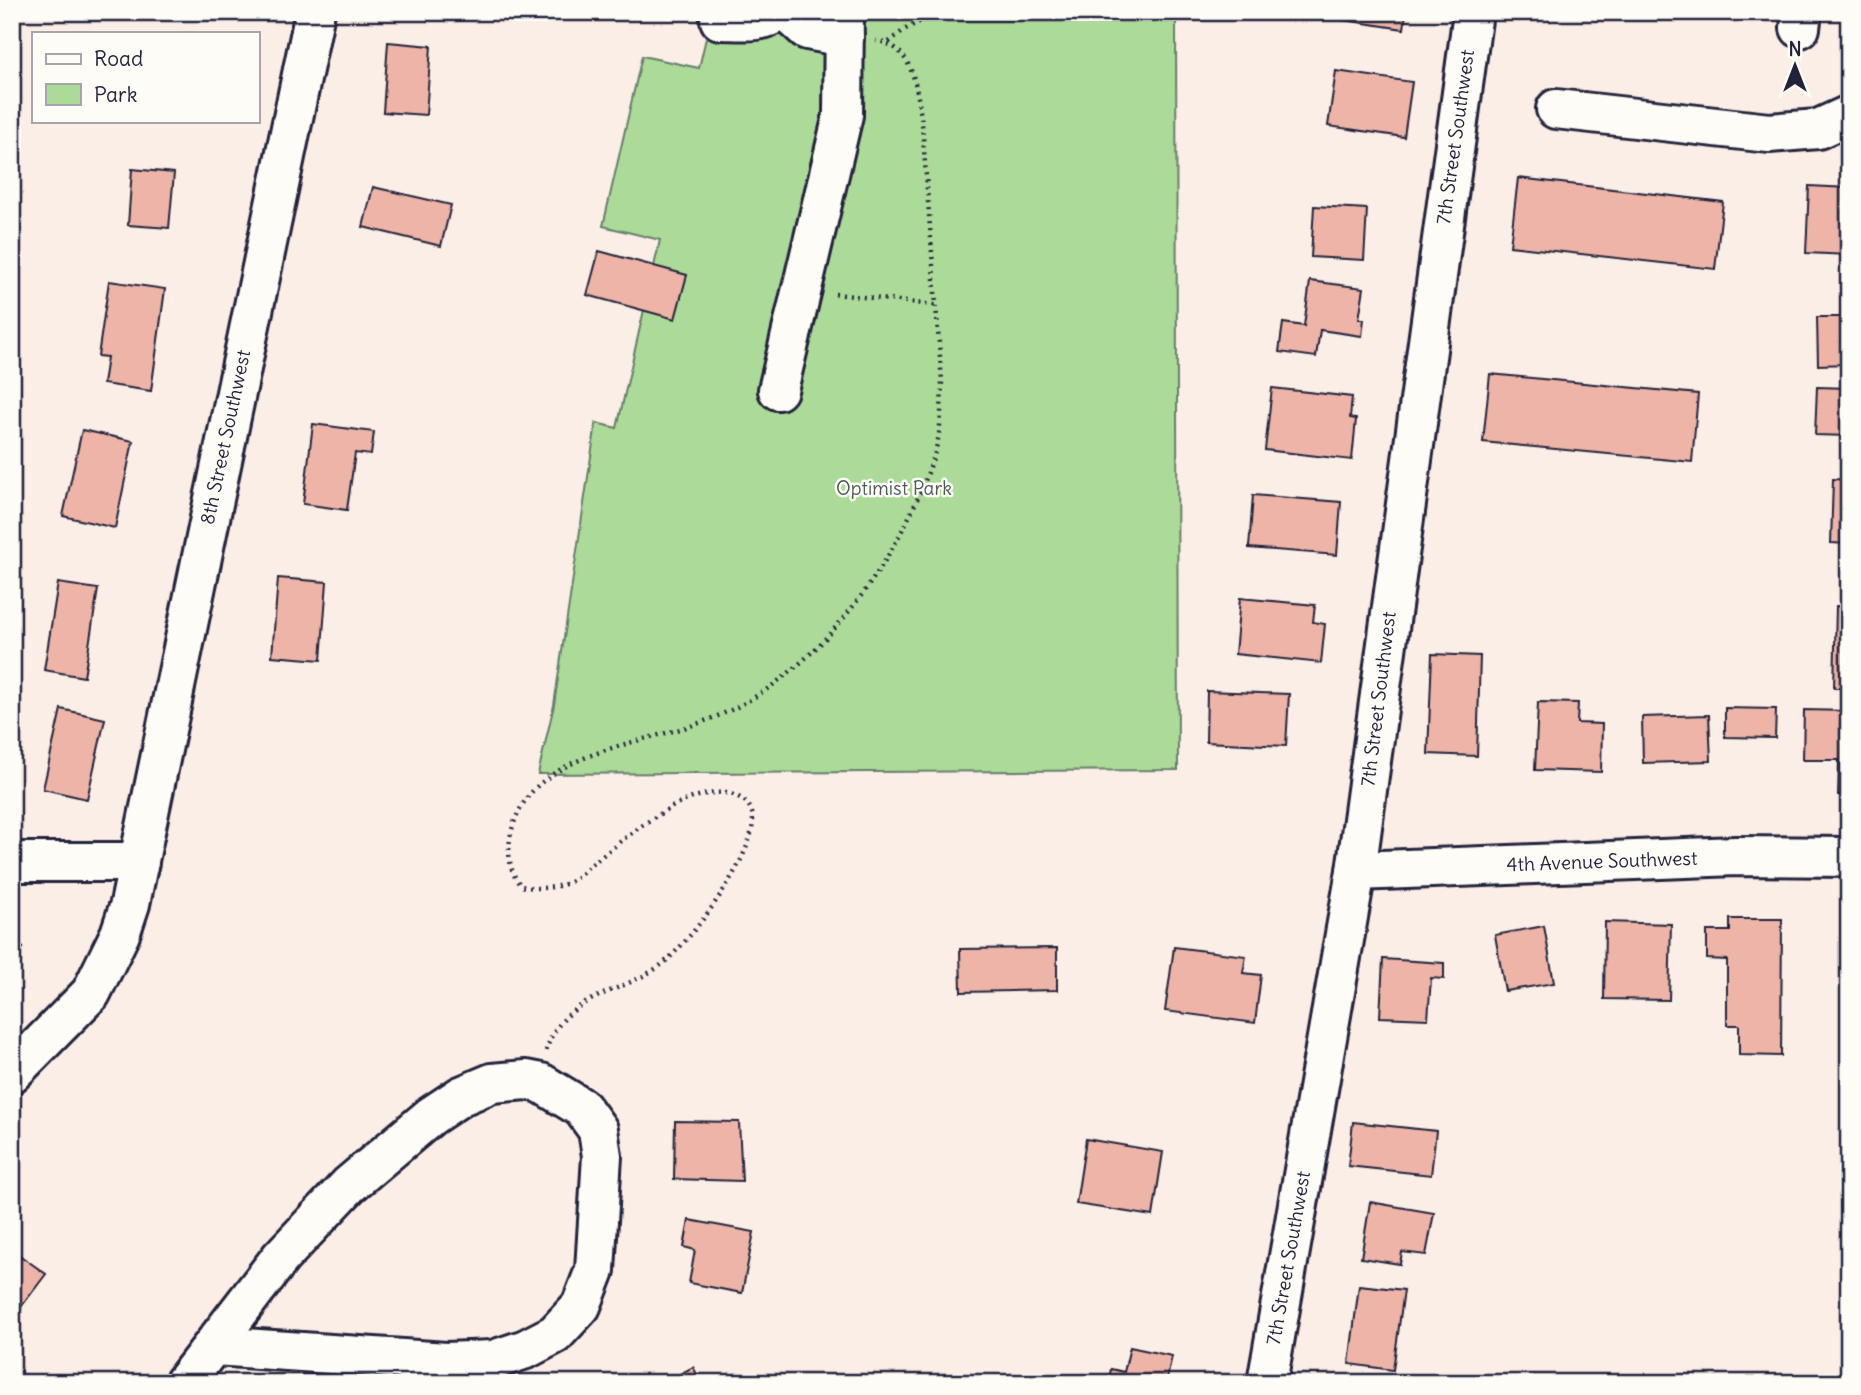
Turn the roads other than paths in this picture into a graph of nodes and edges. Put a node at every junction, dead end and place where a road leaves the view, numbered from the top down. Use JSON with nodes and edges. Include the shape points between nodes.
{"nodes":[{"id":1,"x":315,"y":12,"type":"edge"},
{"id":2,"x":777,"y":12,"type":"edge"},
{"id":3,"x":787,"y":12,"type":"edge"},
{"id":4,"x":1473,"y":12,"type":"edge"},
{"id":5,"x":720,"y":20,"type":"dead end"},
{"id":6,"x":844,"y":24,"type":"edge"},
{"id":7,"x":1556,"y":109,"type":"dead end"},
{"id":8,"x":1849,"y":115,"type":"edge"},
{"id":9,"x":778,"y":390,"type":"dead end"},
{"id":10,"x":1849,"y":857,"type":"edge"},
{"id":11,"x":12,"y":862,"type":"edge"},
{"id":12,"x":139,"y":862,"type":"junction"},
{"id":13,"x":1356,"y":871,"type":"junction"},
{"id":14,"x":12,"y":1073,"type":"edge"},
{"id":15,"x":215,"y":1346,"type":"junction"},
{"id":16,"x":184,"y":1383,"type":"edge"},
{"id":17,"x":1267,"y":1383,"type":"edge"}],
"edges":[{"from":1,"to":12,"type":"street","name":"8th Street Southwest"},
{"from":2,"to":5,"type":"street","via":[[754,20]]},
{"from":3,"to":6,"type":"street","via":[[807,30]]},
{"from":4,"to":13,"type":"street","name":"7th Street Southwest"},
{"from":6,"to":9,"type":"street","via":[[843,115]]},
{"from":7,"to":8,"type":"street","via":[[1769,133],[1818,129]]},
{"from":10,"to":13,"type":"street","name":"4th Avenue Southwest","via":[[1736,856]]},
{"from":11,"to":12,"type":"street"},
{"from":12,"to":14,"type":"street","name":"8th Street Southwest","via":[[120,934],[91,993]]},
{"from":13,"to":17,"type":"street","name":"7th Street Southwest"},
{"from":15,"to":15,"type":"street","via":[[281,1257],[341,1194],[461,1096],[492,1083],[541,1083],[582,1108],[598,1130],[602,1156],[595,1270],[581,1306],[555,1334],[493,1360],[470,1361]]},
{"from":15,"to":16,"type":"street"}]}
